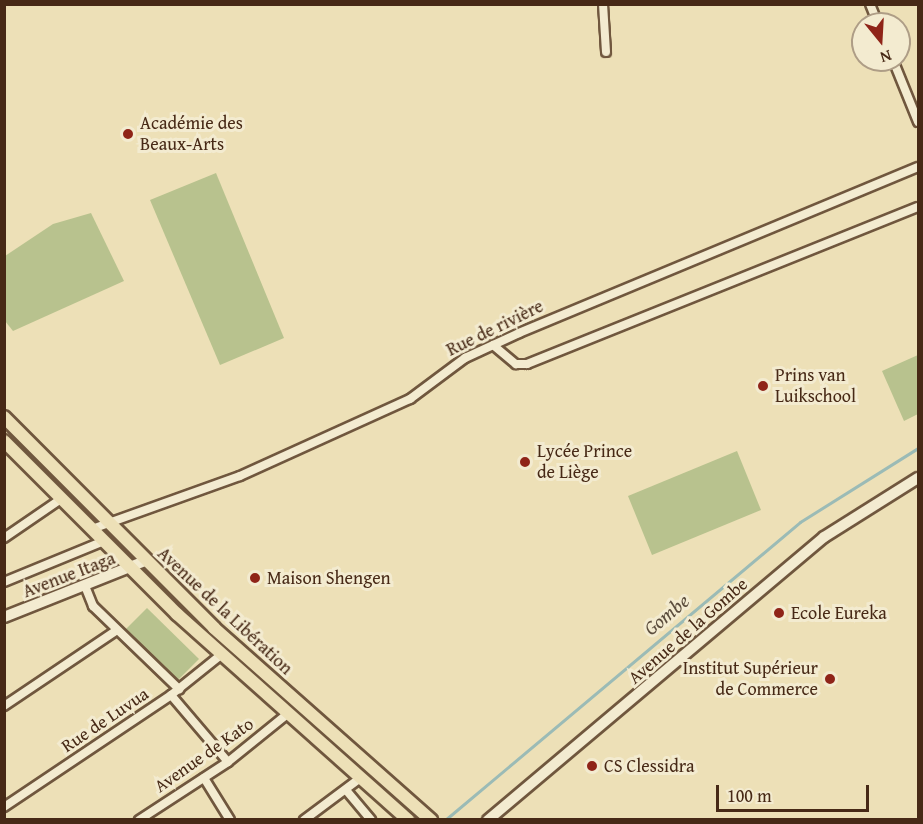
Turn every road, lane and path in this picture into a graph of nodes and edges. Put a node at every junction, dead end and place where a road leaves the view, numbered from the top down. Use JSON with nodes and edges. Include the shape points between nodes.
{"nodes":[{"id":1,"x":603,"y":4,"type":"edge"},
{"id":2,"x":606,"y":52,"type":"dead end"},
{"id":3,"x":898,"y":72,"type":"edge"},
{"id":4,"x":918,"y":122,"type":"edge"},
{"id":5,"x":918,"y":167,"type":"edge"},
{"id":6,"x":918,"y":207,"type":"edge"},
{"id":7,"x":493,"y":345,"type":"junction"},
{"id":8,"x":4,"y":417,"type":"edge"},
{"id":9,"x":4,"y":441,"type":"edge"},
{"id":10,"x":918,"y":478,"type":"edge"},
{"id":11,"x":61,"y":499,"type":"junction"},
{"id":12,"x":106,"y":522,"type":"junction"},
{"id":13,"x":92,"y":529,"type":"junction"},
{"id":14,"x":4,"y":538,"type":"edge"},
{"id":15,"x":104,"y":541,"type":"junction"},
{"id":16,"x":145,"y":561,"type":"junction"},
{"id":17,"x":130,"y":569,"type":"junction"},
{"id":18,"x":4,"y":582,"type":"edge"},
{"id":19,"x":85,"y":586,"type":"junction"},
{"id":20,"x":4,"y":617,"type":"edge"},
{"id":21,"x":117,"y":630,"type":"junction"},
{"id":22,"x":220,"y":654,"type":"junction"},
{"id":23,"x":175,"y":692,"type":"junction"},
{"id":24,"x":4,"y":706,"type":"edge"},
{"id":25,"x":286,"y":715,"type":"junction"},
{"id":26,"x":228,"y":762,"type":"junction"},
{"id":27,"x":204,"y":778,"type":"junction"},
{"id":28,"x":359,"y":779,"type":"junction"},
{"id":29,"x":346,"y":790,"type":"junction"},
{"id":30,"x":4,"y":807,"type":"edge"},
{"id":31,"x":139,"y":819,"type":"edge"},
{"id":32,"x":230,"y":819,"type":"edge"},
{"id":33,"x":304,"y":819,"type":"edge"},
{"id":34,"x":371,"y":819,"type":"edge"},
{"id":35,"x":408,"y":819,"type":"edge"},
{"id":36,"x":430,"y":819,"type":"edge"},
{"id":37,"x":488,"y":819,"type":"edge"}],
"edges":[{"from":1,"to":2,"type":"street"},
{"from":3,"to":4,"type":"street"},
{"from":5,"to":7,"type":"street","name":"Rue de rivière"},
{"from":6,"to":7,"type":"street","via":[[527,364],[516,364]]},
{"from":7,"to":12,"type":"street","name":"Rue de rivière","via":[[399,404],[240,476]]},
{"from":8,"to":12,"type":"main road","name":"Avenue de la Libération"},
{"from":9,"to":11,"type":"main road","name":"Avenue de la Libération"},
{"from":10,"to":37,"type":"street","name":"Avenue de la Gombe","via":[[824,537]]},
{"from":11,"to":13,"type":"main road","name":"Avenue de la Libération"},
{"from":11,"to":14,"type":"street"},
{"from":12,"to":13,"type":"street","name":"Rue de rivière"},
{"from":12,"to":16,"type":"main road","name":"Avenue de la Libération"},
{"from":13,"to":15,"type":"main road","name":"Avenue de la Libération"},
{"from":15,"to":17,"type":"main road","name":"Avenue de la Libération"},
{"from":15,"to":18,"type":"street"},
{"from":16,"to":17,"type":"street","name":"Avenue Itaga"},
{"from":16,"to":36,"type":"main road","name":"Avenue de la Libération"},
{"from":17,"to":19,"type":"street","name":"Avenue Itaga"},
{"from":17,"to":22,"type":"main road","name":"Avenue de la Libération"},
{"from":19,"to":20,"type":"street","name":"Avenue Itaga"},
{"from":19,"to":21,"type":"street","via":[[93,606]]},
{"from":21,"to":23,"type":"street"},
{"from":21,"to":24,"type":"street"},
{"from":22,"to":23,"type":"street","name":"Rue de Luvua"},
{"from":22,"to":25,"type":"main road","name":"Avenue de la Libération"},
{"from":23,"to":26,"type":"street"},
{"from":23,"to":30,"type":"street","name":"Rue de Luvua"},
{"from":25,"to":26,"type":"street","name":"Avenue de Kato"},
{"from":25,"to":28,"type":"main road","name":"Avenue de la Libération"},
{"from":26,"to":27,"type":"street","name":"Avenue de Kato"},
{"from":27,"to":31,"type":"street","name":"Avenue de Kato"},
{"from":27,"to":32,"type":"street"},
{"from":28,"to":29,"type":"street"},
{"from":28,"to":35,"type":"main road","name":"Avenue de la Libération"},
{"from":29,"to":33,"type":"street"},
{"from":29,"to":34,"type":"street"}]}
